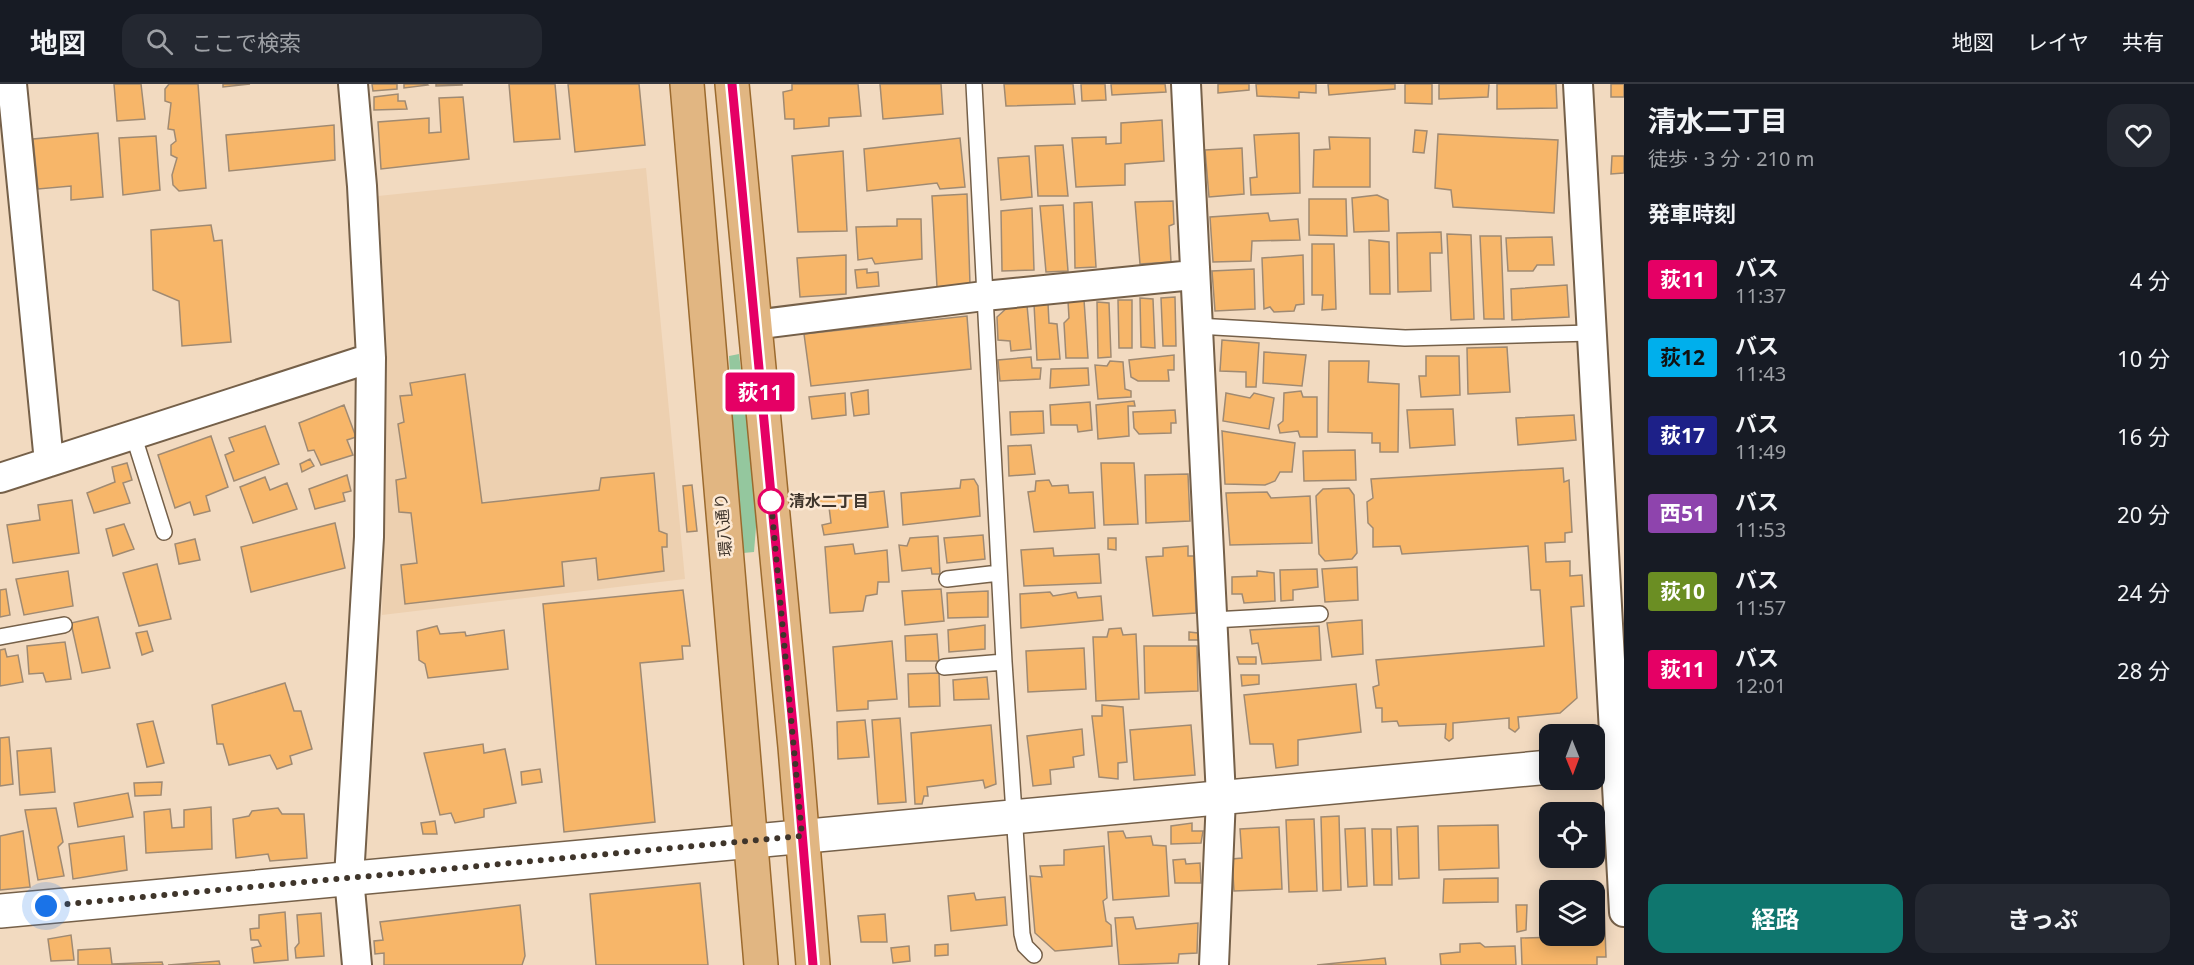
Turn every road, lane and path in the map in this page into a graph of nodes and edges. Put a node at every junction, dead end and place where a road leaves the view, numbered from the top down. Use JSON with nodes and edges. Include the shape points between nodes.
{"nodes":[{"id":1,"x":12,"y":84,"type":"edge"},
{"id":2,"x":353,"y":84,"type":"edge"},
{"id":3,"x":687,"y":84,"type":"edge"},
{"id":4,"x":732,"y":84,"type":"edge"},
{"id":5,"x":974,"y":84,"type":"edge"},
{"id":6,"x":1186,"y":84,"type":"edge"},
{"id":7,"x":1578,"y":84,"type":"edge"},
{"id":8,"x":1193,"y":275,"type":"junction"},
{"id":9,"x":984,"y":296,"type":"junction"},
{"id":10,"x":754,"y":325,"type":"junction"},
{"id":11,"x":1197,"y":326,"type":"junction"},
{"id":12,"x":1592,"y":333,"type":"junction"},
{"id":13,"x":371,"y":358,"type":"junction"},
{"id":14,"x":133,"y":434,"type":"junction"},
{"id":15,"x":49,"y":462,"type":"junction"},
{"id":16,"x":0,"y":478,"type":"edge"},
{"id":17,"x":164,"y":532,"type":"dead end"},
{"id":18,"x":999,"y":573,"type":"junction"},
{"id":19,"x":947,"y":579,"type":"dead end"},
{"id":20,"x":1320,"y":614,"type":"dead end"},
{"id":21,"x":1213,"y":620,"type":"junction"},
{"id":22,"x":64,"y":625,"type":"dead end"},
{"id":23,"x":0,"y":637,"type":"edge"},
{"id":24,"x":1004,"y":662,"type":"junction"},
{"id":25,"x":944,"y":667,"type":"dead end"},
{"id":26,"x":1611,"y":761,"type":"edge"},
{"id":27,"x":1539,"y":768,"type":"edge"},
{"id":28,"x":1221,"y":797,"type":"junction"},
{"id":29,"x":1015,"y":819,"type":"junction"},
{"id":30,"x":802,"y":836,"type":"junction"},
{"id":31,"x":749,"y":841,"type":"junction"},
{"id":32,"x":349,"y":878,"type":"junction"},
{"id":33,"x":0,"y":911,"type":"edge"},
{"id":34,"x":1624,"y":912,"type":"edge"},
{"id":35,"x":1034,"y":955,"type":"dead end"},
{"id":36,"x":357,"y":965,"type":"edge"},
{"id":37,"x":761,"y":965,"type":"edge"},
{"id":38,"x":813,"y":965,"type":"edge"},
{"id":39,"x":1214,"y":965,"type":"edge"}],
"edges":[{"from":1,"to":15,"type":"street"},
{"from":2,"to":13,"type":"street"},
{"from":3,"to":31,"type":"main road","name":"環八通り"},
{"from":4,"to":10,"type":"main road"},
{"from":5,"to":9,"type":"lane"},
{"from":6,"to":8,"type":"street"},
{"from":7,"to":12,"type":"street"},
{"from":8,"to":9,"type":"street"},
{"from":8,"to":11,"type":"street"},
{"from":9,"to":10,"type":"street"},
{"from":9,"to":18,"type":"lane"},
{"from":10,"to":30,"type":"main road"},
{"from":11,"to":12,"type":"lane","via":[[1405,338]]},
{"from":11,"to":21,"type":"street"},
{"from":12,"to":26,"type":"street"},
{"from":13,"to":14,"type":"street"},
{"from":13,"to":32,"type":"street","via":[[369,537]]},
{"from":14,"to":15,"type":"street"},
{"from":14,"to":17,"type":"lane"},
{"from":15,"to":16,"type":"street"},
{"from":18,"to":19,"type":"lane"},
{"from":18,"to":24,"type":"lane"},
{"from":20,"to":21,"type":"lane"},
{"from":21,"to":28,"type":"street"},
{"from":22,"to":23,"type":"lane"},
{"from":24,"to":25,"type":"lane"},
{"from":24,"to":29,"type":"lane"},
{"from":26,"to":34,"type":"street"},
{"from":27,"to":28,"type":"street"},
{"from":28,"to":29,"type":"street"},
{"from":28,"to":39,"type":"street"},
{"from":29,"to":30,"type":"street"},
{"from":29,"to":35,"type":"lane","via":[[1022,934],[1025,946]]},
{"from":30,"to":31,"type":"street"},
{"from":30,"to":38,"type":"main road"},
{"from":31,"to":32,"type":"street"},
{"from":31,"to":37,"type":"main road","name":"環八通り"},
{"from":32,"to":33,"type":"street"},
{"from":32,"to":36,"type":"street"}]}
